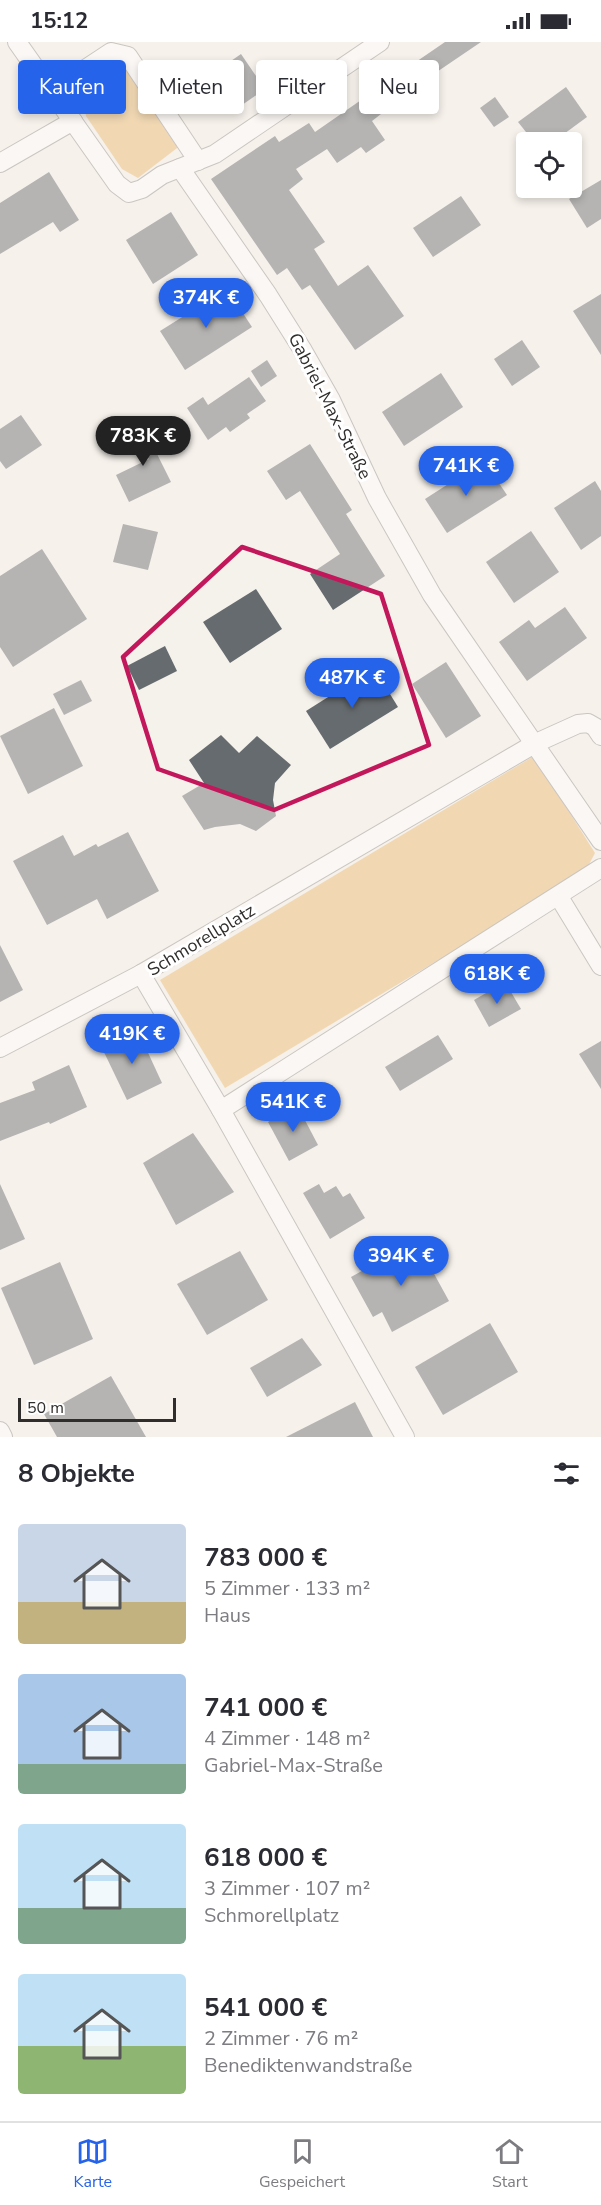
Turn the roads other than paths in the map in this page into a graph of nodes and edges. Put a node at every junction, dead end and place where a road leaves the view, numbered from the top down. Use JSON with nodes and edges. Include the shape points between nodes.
{"nodes":[{"id":1,"x":17,"y":42,"type":"edge"},
{"id":2,"x":380,"y":42,"type":"edge"},
{"id":3,"x":30,"y":60,"type":"edge"},
{"id":4,"x":99,"y":60,"type":"edge"},
{"id":5,"x":68,"y":114,"type":"edge"},
{"id":6,"x":73,"y":121,"type":"junction"},
{"id":7,"x":198,"y":161,"type":"junction"},
{"id":8,"x":0,"y":163,"type":"edge"},
{"id":9,"x":180,"y":168,"type":"junction"},
{"id":10,"x":601,"y":736,"type":"edge"},
{"id":11,"x":536,"y":743,"type":"junction"},
{"id":12,"x":601,"y":841,"type":"edge"},
{"id":13,"x":601,"y":868,"type":"edge"},
{"id":14,"x":559,"y":897,"type":"junction"},
{"id":15,"x":601,"y":966,"type":"edge"},
{"id":16,"x":141,"y":974,"type":"junction"},
{"id":17,"x":0,"y":1048,"type":"edge"},
{"id":18,"x":221,"y":1110,"type":"junction"},
{"id":19,"x":0,"y":1431,"type":"edge"},
{"id":20,"x":3,"y":1437,"type":"edge"},
{"id":21,"x":405,"y":1437,"type":"edge"}],
"edges":[{"from":1,"to":3,"type":"street"},
{"from":2,"to":7,"type":"street"},
{"from":4,"to":7,"type":"street","via":[[111,52],[128,56]]},
{"from":5,"to":6,"type":"street"},
{"from":6,"to":8,"type":"street"},
{"from":6,"to":9,"type":"street","via":[[117,183],[129,193]]},
{"from":7,"to":9,"type":"street"},
{"from":9,"to":11,"type":"street","name":"Gabriel-Max-Straße","via":[[302,349],[377,498],[432,595]]},
{"from":10,"to":11,"type":"street","name":"Schmorellplatz","via":[[588,723],[578,724]]},
{"from":11,"to":12,"type":"street"},
{"from":11,"to":16,"type":"street","name":"Schmorellplatz"},
{"from":13,"to":14,"type":"street"},
{"from":14,"to":15,"type":"street"},
{"from":14,"to":18,"type":"street"},
{"from":16,"to":17,"type":"street"},
{"from":16,"to":18,"type":"street","name":"Schmorellplatz"},
{"from":18,"to":21,"type":"street","name":"Schmorellplatz"},
{"from":19,"to":20,"type":"street"}]}
